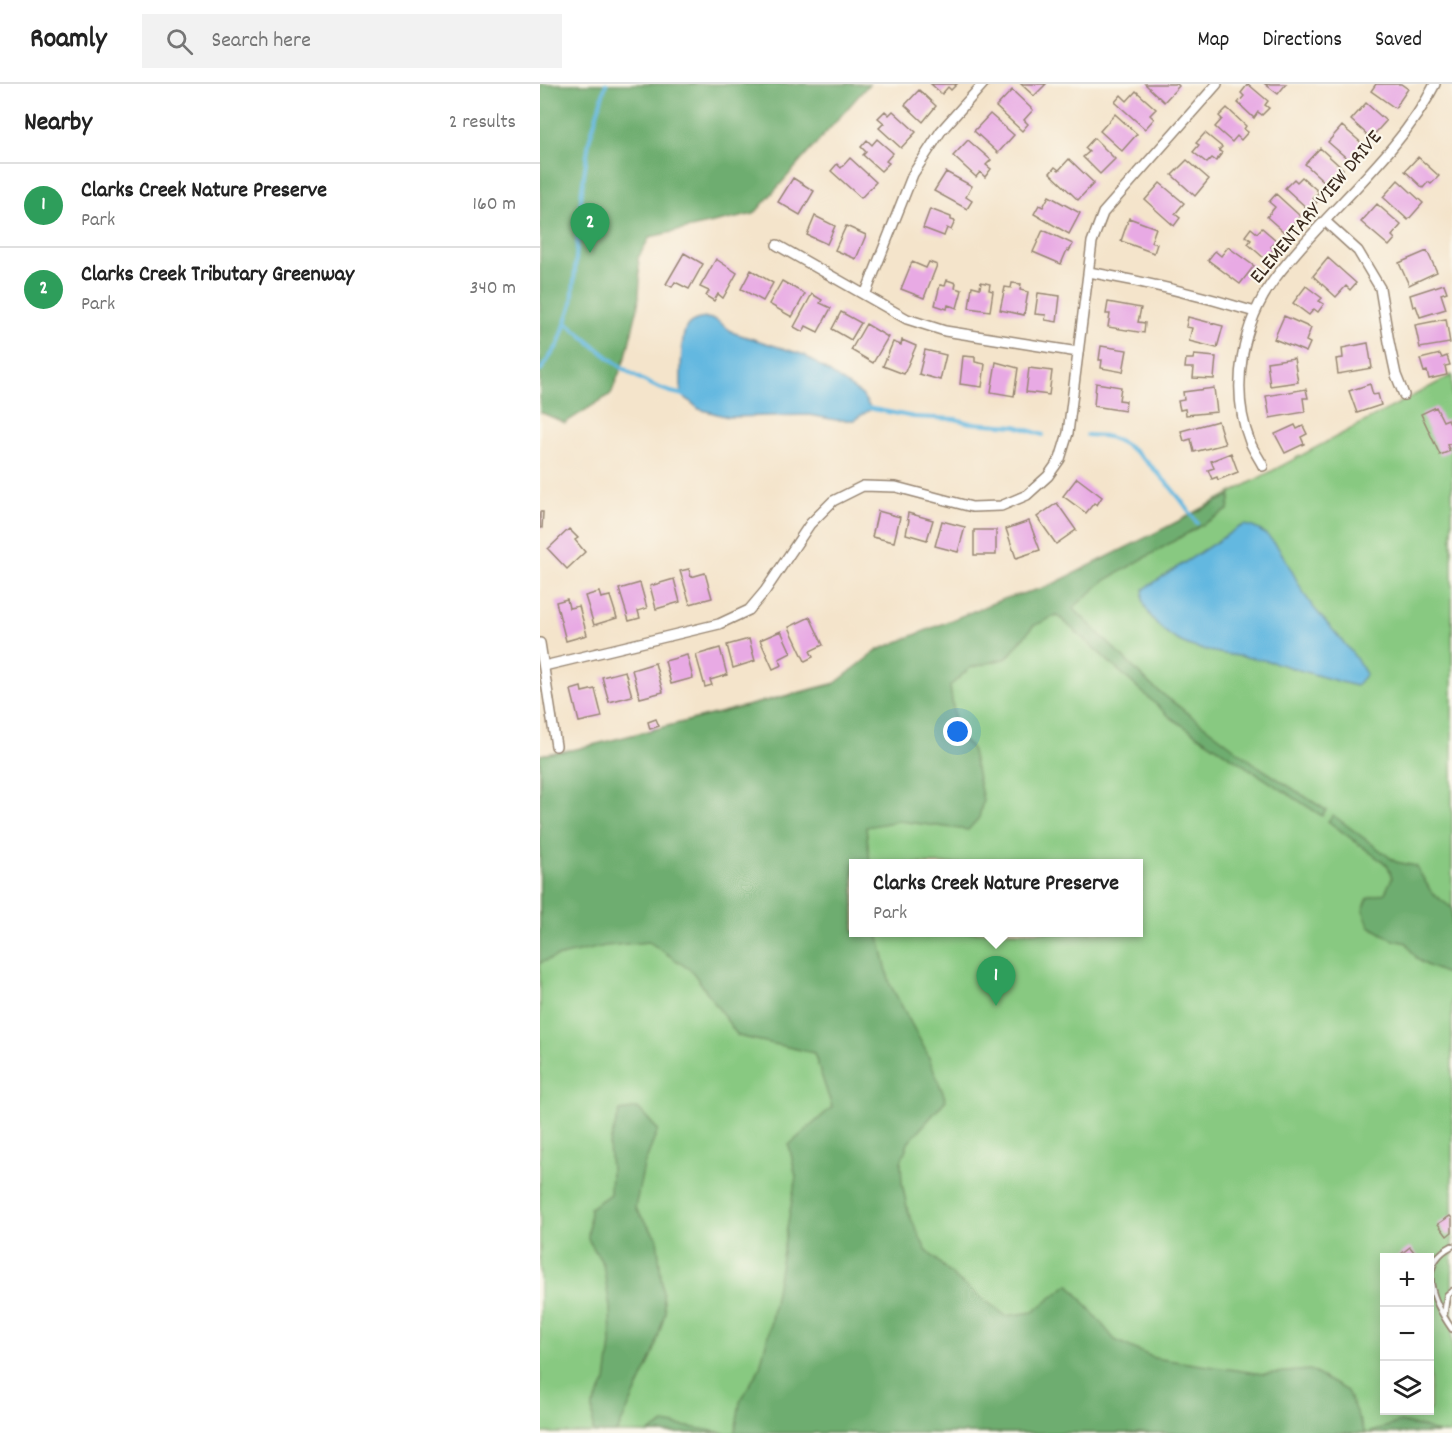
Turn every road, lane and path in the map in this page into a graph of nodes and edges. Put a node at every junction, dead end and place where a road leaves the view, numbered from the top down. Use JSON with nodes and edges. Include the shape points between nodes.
{"nodes":[{"id":1,"x":983,"y":84,"type":"edge"},
{"id":2,"x":1217,"y":84,"type":"edge"},
{"id":3,"x":1435,"y":84,"type":"edge"},
{"id":4,"x":1325,"y":221,"type":"junction"},
{"id":5,"x":777,"y":245,"type":"dead end"},
{"id":6,"x":1089,"y":272,"type":"junction"},
{"id":7,"x":865,"y":295,"type":"junction"},
{"id":8,"x":1255,"y":312,"type":"junction"},
{"id":9,"x":1078,"y":352,"type":"junction"},
{"id":10,"x":1404,"y":395,"type":"dead end"},
{"id":11,"x":1263,"y":466,"type":"dead end"},
{"id":12,"x":540,"y":643,"type":"edge"},
{"id":13,"x":544,"y":666,"type":"junction"},
{"id":14,"x":556,"y":746,"type":"dead end"},
{"id":15,"x":1452,"y":1246,"type":"edge"},
{"id":16,"x":1452,"y":1291,"type":"edge"},
{"id":17,"x":1444,"y":1316,"type":"junction"},
{"id":18,"x":1452,"y":1329,"type":"edge"}],
"edges":[{"from":1,"to":7,"type":"street","via":[[941,131],[913,174]]},
{"from":2,"to":6,"type":"street","via":[[1103,213],[1092,242]]},
{"from":3,"to":4,"type":"street","name":"ELEMENTARY VIEW DRIVE","via":[[1412,124]]},
{"from":4,"to":8,"type":"street","name":"ELEMENTARY VIEW DRIVE","via":[[1275,278]]},
{"from":4,"to":10,"type":"street","via":[[1358,251],[1380,288],[1391,353]]},
{"from":5,"to":7,"type":"street"},
{"from":6,"to":8,"type":"street","via":[[1184,291]]},
{"from":6,"to":9,"type":"street"},
{"from":7,"to":9,"type":"street","via":[[907,319],[945,331]]},
{"from":8,"to":11,"type":"street","name":"ELEMENTARY VIEW DRIVE","via":[[1242,351],[1240,385],[1250,442]]},
{"from":9,"to":13,"type":"street","via":[[1068,433],[1060,459],[1027,495],[1001,506],[972,507],[896,487],[863,486],[833,501],[810,524],[748,610],[719,624]]},
{"from":12,"to":13,"type":"street"},
{"from":13,"to":14,"type":"street"},
{"from":15,"to":17,"type":"lane","via":[[1440,1252],[1431,1268],[1431,1285]]},
{"from":16,"to":17,"type":"lane","via":[[1447,1295]]},
{"from":17,"to":18,"type":"lane"}]}
